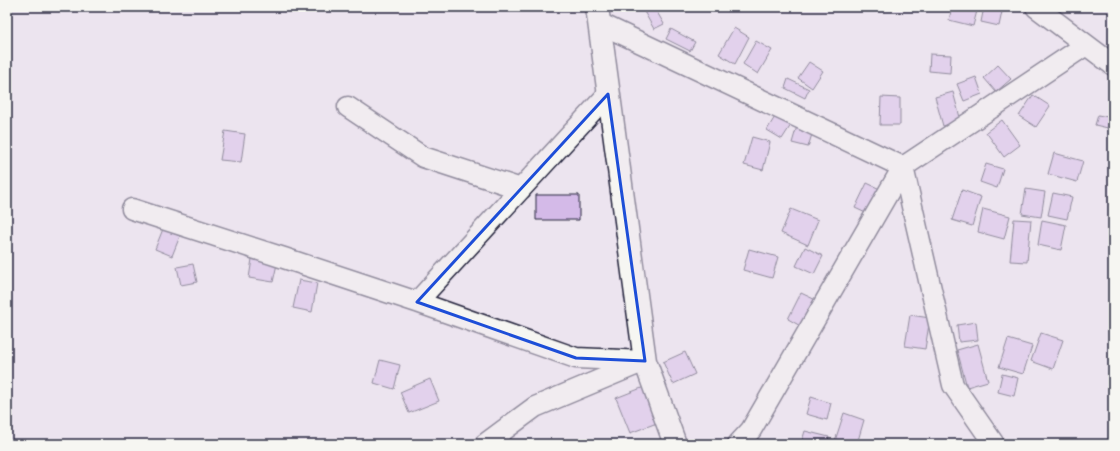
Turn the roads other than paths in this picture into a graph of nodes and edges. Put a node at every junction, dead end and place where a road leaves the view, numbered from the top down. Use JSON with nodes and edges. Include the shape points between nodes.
{"nodes":[{"id":1,"x":1036,"y":7,"type":"edge"},
{"id":2,"x":598,"y":15,"type":"edge"},
{"id":3,"x":1086,"y":44,"type":"junction"},
{"id":4,"x":1113,"y":65,"type":"edge"},
{"id":5,"x":608,"y":94,"type":"junction"},
{"id":6,"x":348,"y":107,"type":"dead end"},
{"id":7,"x":903,"y":167,"type":"junction"},
{"id":8,"x":521,"y":189,"type":"junction"},
{"id":9,"x":132,"y":209,"type":"dead end"},
{"id":10,"x":417,"y":302,"type":"junction"},
{"id":11,"x":645,"y":361,"type":"junction"},
{"id":12,"x":493,"y":441,"type":"edge"},
{"id":13,"x":675,"y":444,"type":"edge"},
{"id":14,"x":738,"y":444,"type":"edge"},
{"id":15,"x":994,"y":444,"type":"edge"}],
"edges":[{"from":1,"to":3,"type":"street"},
{"from":2,"to":5,"type":"street"},
{"from":2,"to":7,"type":"street"},
{"from":3,"to":4,"type":"street"},
{"from":3,"to":7,"type":"street"},
{"from":5,"to":8,"type":"street"},
{"from":5,"to":11,"type":"street"},
{"from":6,"to":8,"type":"street","via":[[424,157]]},
{"from":7,"to":14,"type":"street","via":[[751,430]]},
{"from":7,"to":15,"type":"street","via":[[953,385]]},
{"from":8,"to":10,"type":"street"},
{"from":9,"to":10,"type":"street"},
{"from":10,"to":11,"type":"street","via":[[576,358]]},
{"from":11,"to":12,"type":"street","via":[[535,406]]},
{"from":11,"to":13,"type":"street"}]}
